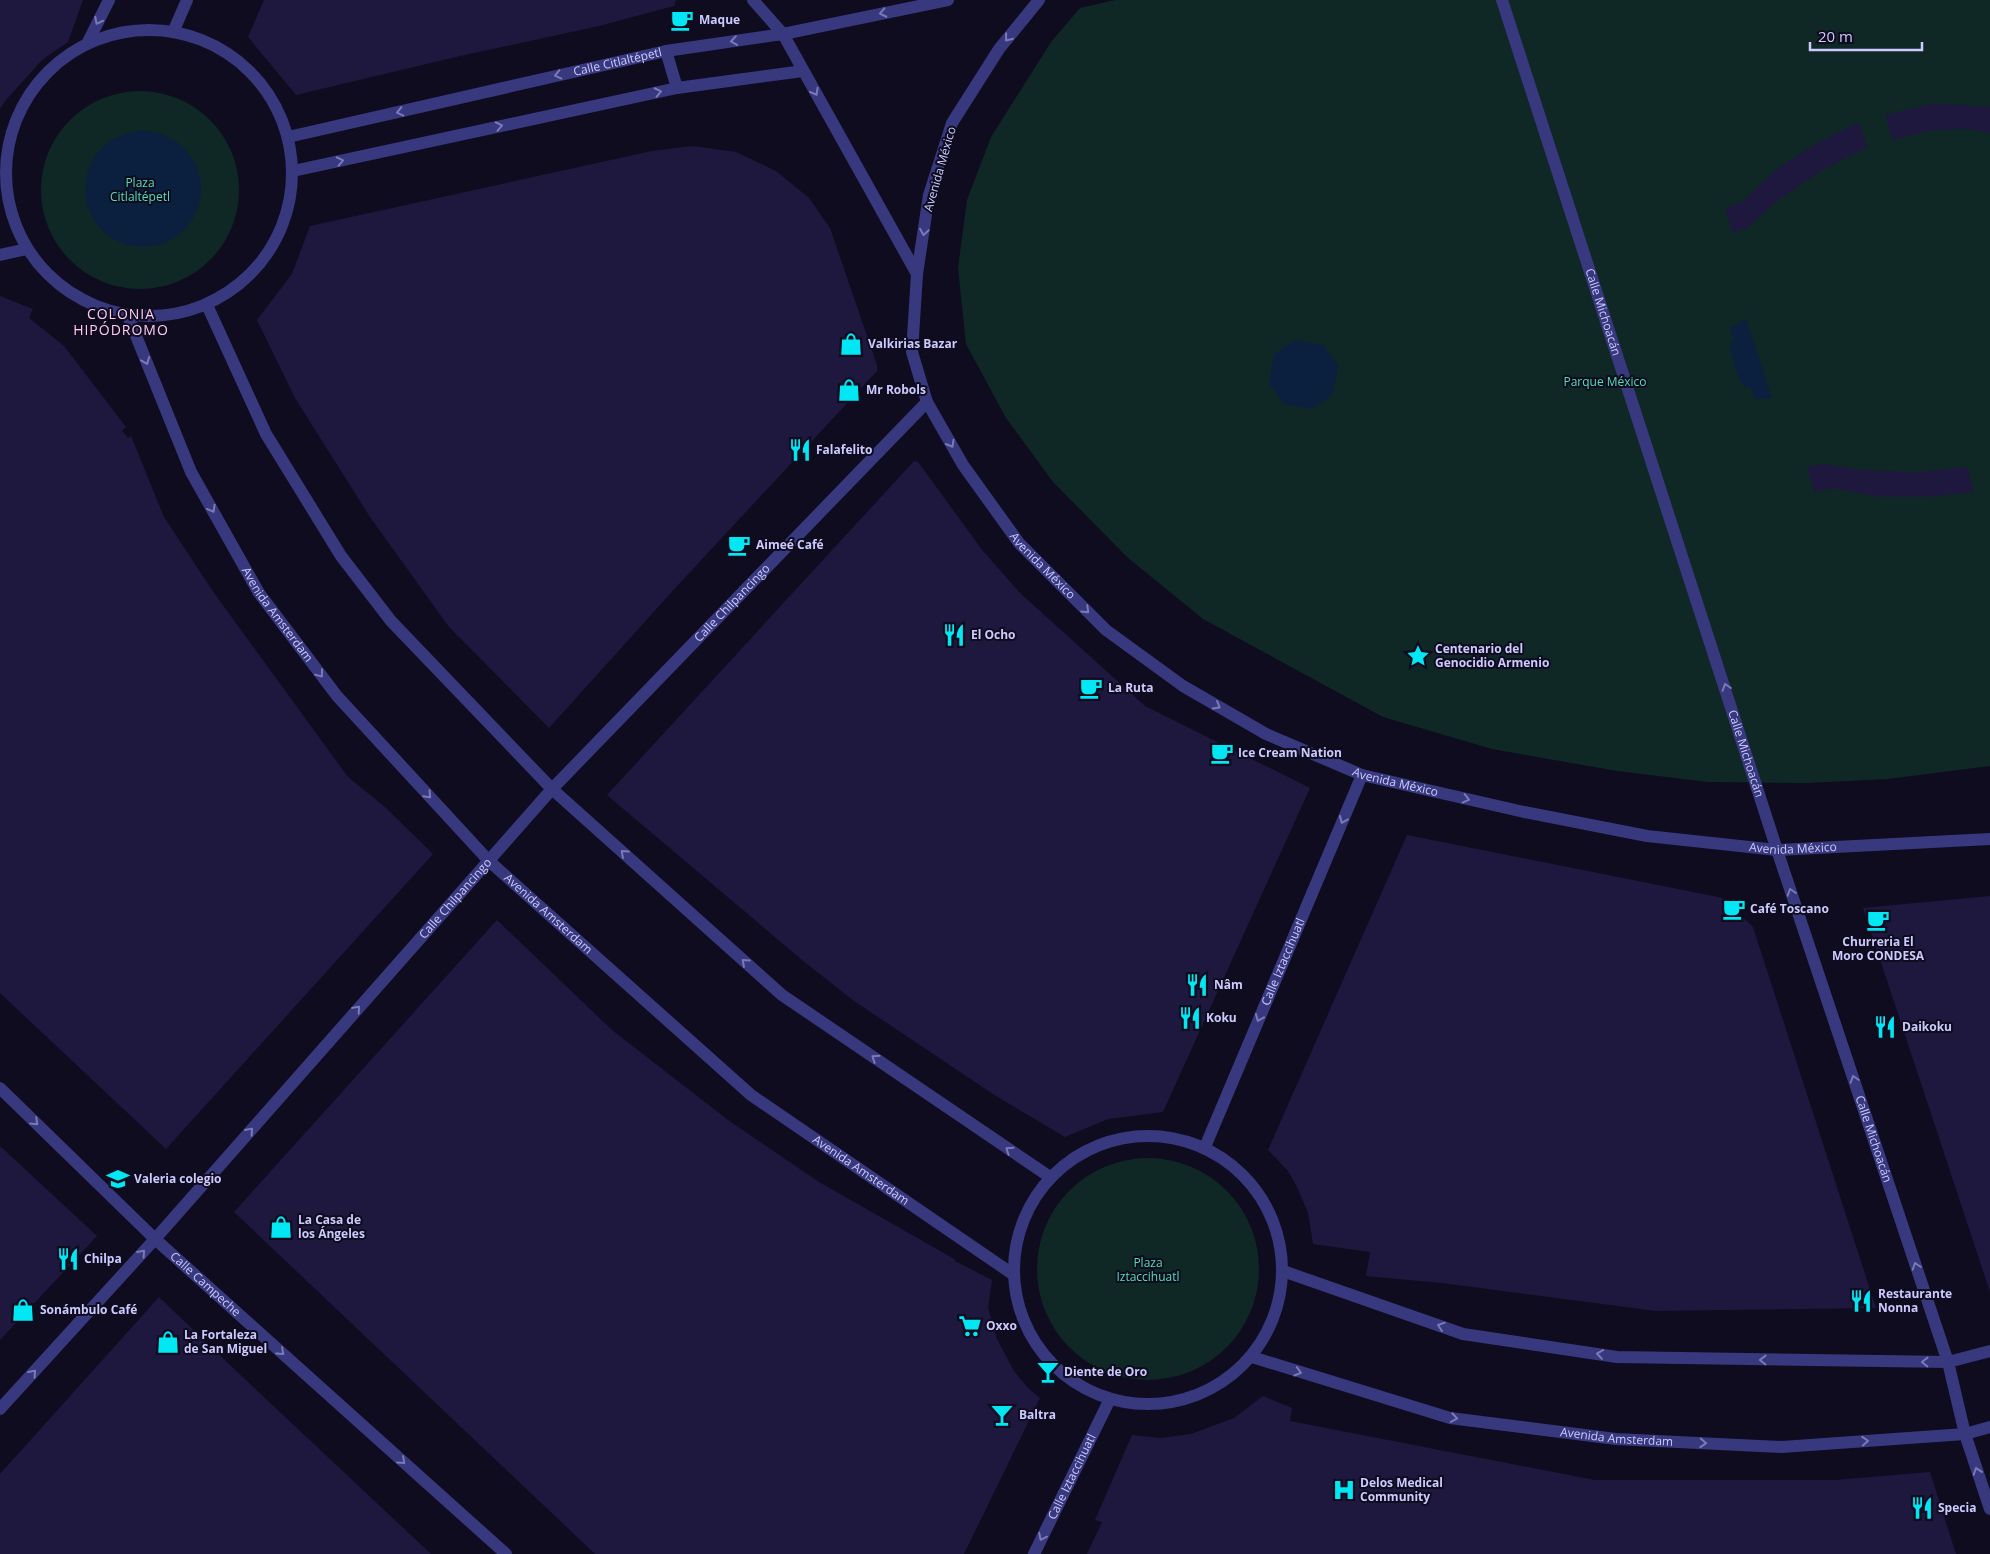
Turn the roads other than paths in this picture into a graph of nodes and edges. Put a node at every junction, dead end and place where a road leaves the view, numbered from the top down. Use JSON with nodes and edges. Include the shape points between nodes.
{"nodes":[{"id":1,"x":109,"y":0,"type":"edge"},
{"id":2,"x":187,"y":0,"type":"edge"},
{"id":3,"x":753,"y":0,"type":"edge"},
{"id":4,"x":948,"y":0,"type":"edge"},
{"id":5,"x":1039,"y":0,"type":"edge"},
{"id":6,"x":1502,"y":0,"type":"edge"},
{"id":7,"x":174,"y":30,"type":"junction"},
{"id":8,"x":783,"y":34,"type":"junction"},
{"id":9,"x":88,"y":42,"type":"junction"},
{"id":10,"x":666,"y":51,"type":"junction"},
{"id":11,"x":803,"y":71,"type":"junction"},
{"id":12,"x":677,"y":88,"type":"junction"},
{"id":13,"x":288,"y":137,"type":"junction"},
{"id":14,"x":293,"y":171,"type":"junction"},
{"id":15,"x":3,"y":197,"type":"edge"},
{"id":16,"x":27,"y":249,"type":"junction"},
{"id":17,"x":0,"y":255,"type":"edge"},
{"id":18,"x":917,"y":274,"type":"junction"},
{"id":19,"x":207,"y":305,"type":"junction"},
{"id":20,"x":128,"y":316,"type":"junction"},
{"id":21,"x":927,"y":402,"type":"junction"},
{"id":22,"x":1362,"y":775,"type":"junction"},
{"id":23,"x":552,"y":789,"type":"junction"},
{"id":24,"x":1990,"y":839,"type":"edge"},
{"id":25,"x":1777,"y":850,"type":"junction"},
{"id":26,"x":489,"y":860,"type":"junction"},
{"id":27,"x":0,"y":1088,"type":"edge"},
{"id":28,"x":1205,"y":1147,"type":"junction"},
{"id":29,"x":1050,"y":1177,"type":"junction"},
{"id":30,"x":155,"y":1238,"type":"junction"},
{"id":31,"x":1283,"y":1271,"type":"junction"},
{"id":32,"x":1014,"y":1275,"type":"junction"},
{"id":33,"x":1990,"y":1351,"type":"edge"},
{"id":34,"x":1252,"y":1357,"type":"junction"},
{"id":35,"x":1948,"y":1362,"type":"junction"},
{"id":36,"x":1110,"y":1399,"type":"junction"},
{"id":37,"x":0,"y":1409,"type":"edge"},
{"id":38,"x":1990,"y":1427,"type":"edge"},
{"id":39,"x":1965,"y":1434,"type":"junction"},
{"id":40,"x":1990,"y":1509,"type":"edge"},
{"id":41,"x":506,"y":1554,"type":"edge"},
{"id":42,"x":1034,"y":1554,"type":"edge"}],
"edges":[{"from":1,"to":9,"type":"street","one_way":true},
{"from":2,"to":7,"type":"street"},
{"from":3,"to":8,"type":"street"},
{"from":4,"to":8,"type":"street","name":"Calle Citlaltépetl","one_way":true},
{"from":5,"to":18,"type":"street","name":"Avenida México","one_way":true,"via":[[999,49],[952,123],[930,195]]},
{"from":25,"to":6,"type":"street","name":"Calle Michoacán","one_way":true},
{"from":7,"to":9,"type":"street","via":[[134,29]]},
{"from":7,"to":13,"type":"street","via":[[213,44],[246,67],[272,99]]},
{"from":8,"to":10,"type":"street","name":"Calle Citlaltépetl","one_way":true},
{"from":8,"to":11,"type":"street"},
{"from":9,"to":15,"type":"street","via":[[49,68],[21,105],[6,149]]},
{"from":10,"to":12,"type":"street"},
{"from":10,"to":13,"type":"street","name":"Calle Citlaltépetl","one_way":true},
{"from":11,"to":12,"type":"street"},
{"from":11,"to":18,"type":"street","one_way":true},
{"from":14,"to":12,"type":"street","one_way":true},
{"from":13,"to":14,"type":"street"},
{"from":14,"to":19,"type":"street","via":[[288,213],[270,252],[242,283]]},
{"from":15,"to":16,"type":"street"},
{"from":16,"to":17,"type":"street"},
{"from":16,"to":20,"type":"street","via":[[54,281],[88,304]]},
{"from":18,"to":21,"type":"street","name":"Avenida México","via":[[912,352]]},
{"from":19,"to":20,"type":"street","via":[[176,315]]},
{"from":19,"to":23,"type":"street","via":[[266,434],[341,556],[391,621]]},
{"from":20,"to":26,"type":"street","name":"Avenida Amsterdam","one_way":true,"via":[[191,472],[259,594],[337,696]]},
{"from":21,"to":22,"type":"street","name":"Avenida México","one_way":true,"via":[[963,465],[1019,543],[1106,630],[1183,686],[1258,730]]},
{"from":21,"to":23,"type":"street","name":"Calle Chilpancingo"},
{"from":22,"to":25,"type":"street","name":"Avenida México","one_way":true,"via":[[1646,836]]},
{"from":22,"to":28,"type":"street","name":"Calle Iztaccihuatl","one_way":true},
{"from":23,"to":26,"type":"street","name":"Calle Chilpancingo"},
{"from":29,"to":23,"type":"street","one_way":true,"via":[[782,995]]},
{"from":24,"to":25,"type":"street","name":"Avenida México"},
{"from":35,"to":25,"type":"street","name":"Calle Michoacán","one_way":true},
{"from":30,"to":26,"type":"street","name":"Calle Chilpancingo","one_way":true},
{"from":26,"to":32,"type":"street","name":"Avenida Amsterdam","via":[[751,1095]]},
{"from":27,"to":30,"type":"street","name":"Calle Campeche","one_way":true},
{"from":28,"to":29,"type":"street","via":[[1164,1136],[1122,1137],[1083,1152]]},
{"from":28,"to":31,"type":"street","via":[[1237,1168],[1262,1198],[1278,1233]]},
{"from":29,"to":32,"type":"street","via":[[1025,1214],[1016,1244]]},
{"from":37,"to":30,"type":"street","name":"Calle Chilpancingo","one_way":true},
{"from":30,"to":41,"type":"street","name":"Calle Campeche","one_way":true},
{"from":31,"to":34,"type":"street","via":[[1275,1317]]},
{"from":35,"to":31,"type":"street","one_way":true,"via":[[1617,1357],[1463,1334]]},
{"from":32,"to":36,"type":"street","via":[[1022,1315],[1042,1352],[1072,1381]]},
{"from":33,"to":35,"type":"street"},
{"from":34,"to":36,"type":"street","via":[[1229,1379],[1202,1394],[1171,1403],[1140,1404]]},
{"from":34,"to":39,"type":"street","name":"Avenida Amsterdam","one_way":true,"via":[[1450,1418],[1616,1439],[1782,1447]]},
{"from":35,"to":39,"type":"street","name":"Calle Michoacán"},
{"from":36,"to":42,"type":"street","name":"Calle Iztaccihuatl","one_way":true},
{"from":38,"to":39,"type":"street","name":"Avenida Amsterdam"},
{"from":40,"to":39,"type":"street","name":"Calle Michoacán","one_way":true}]}
